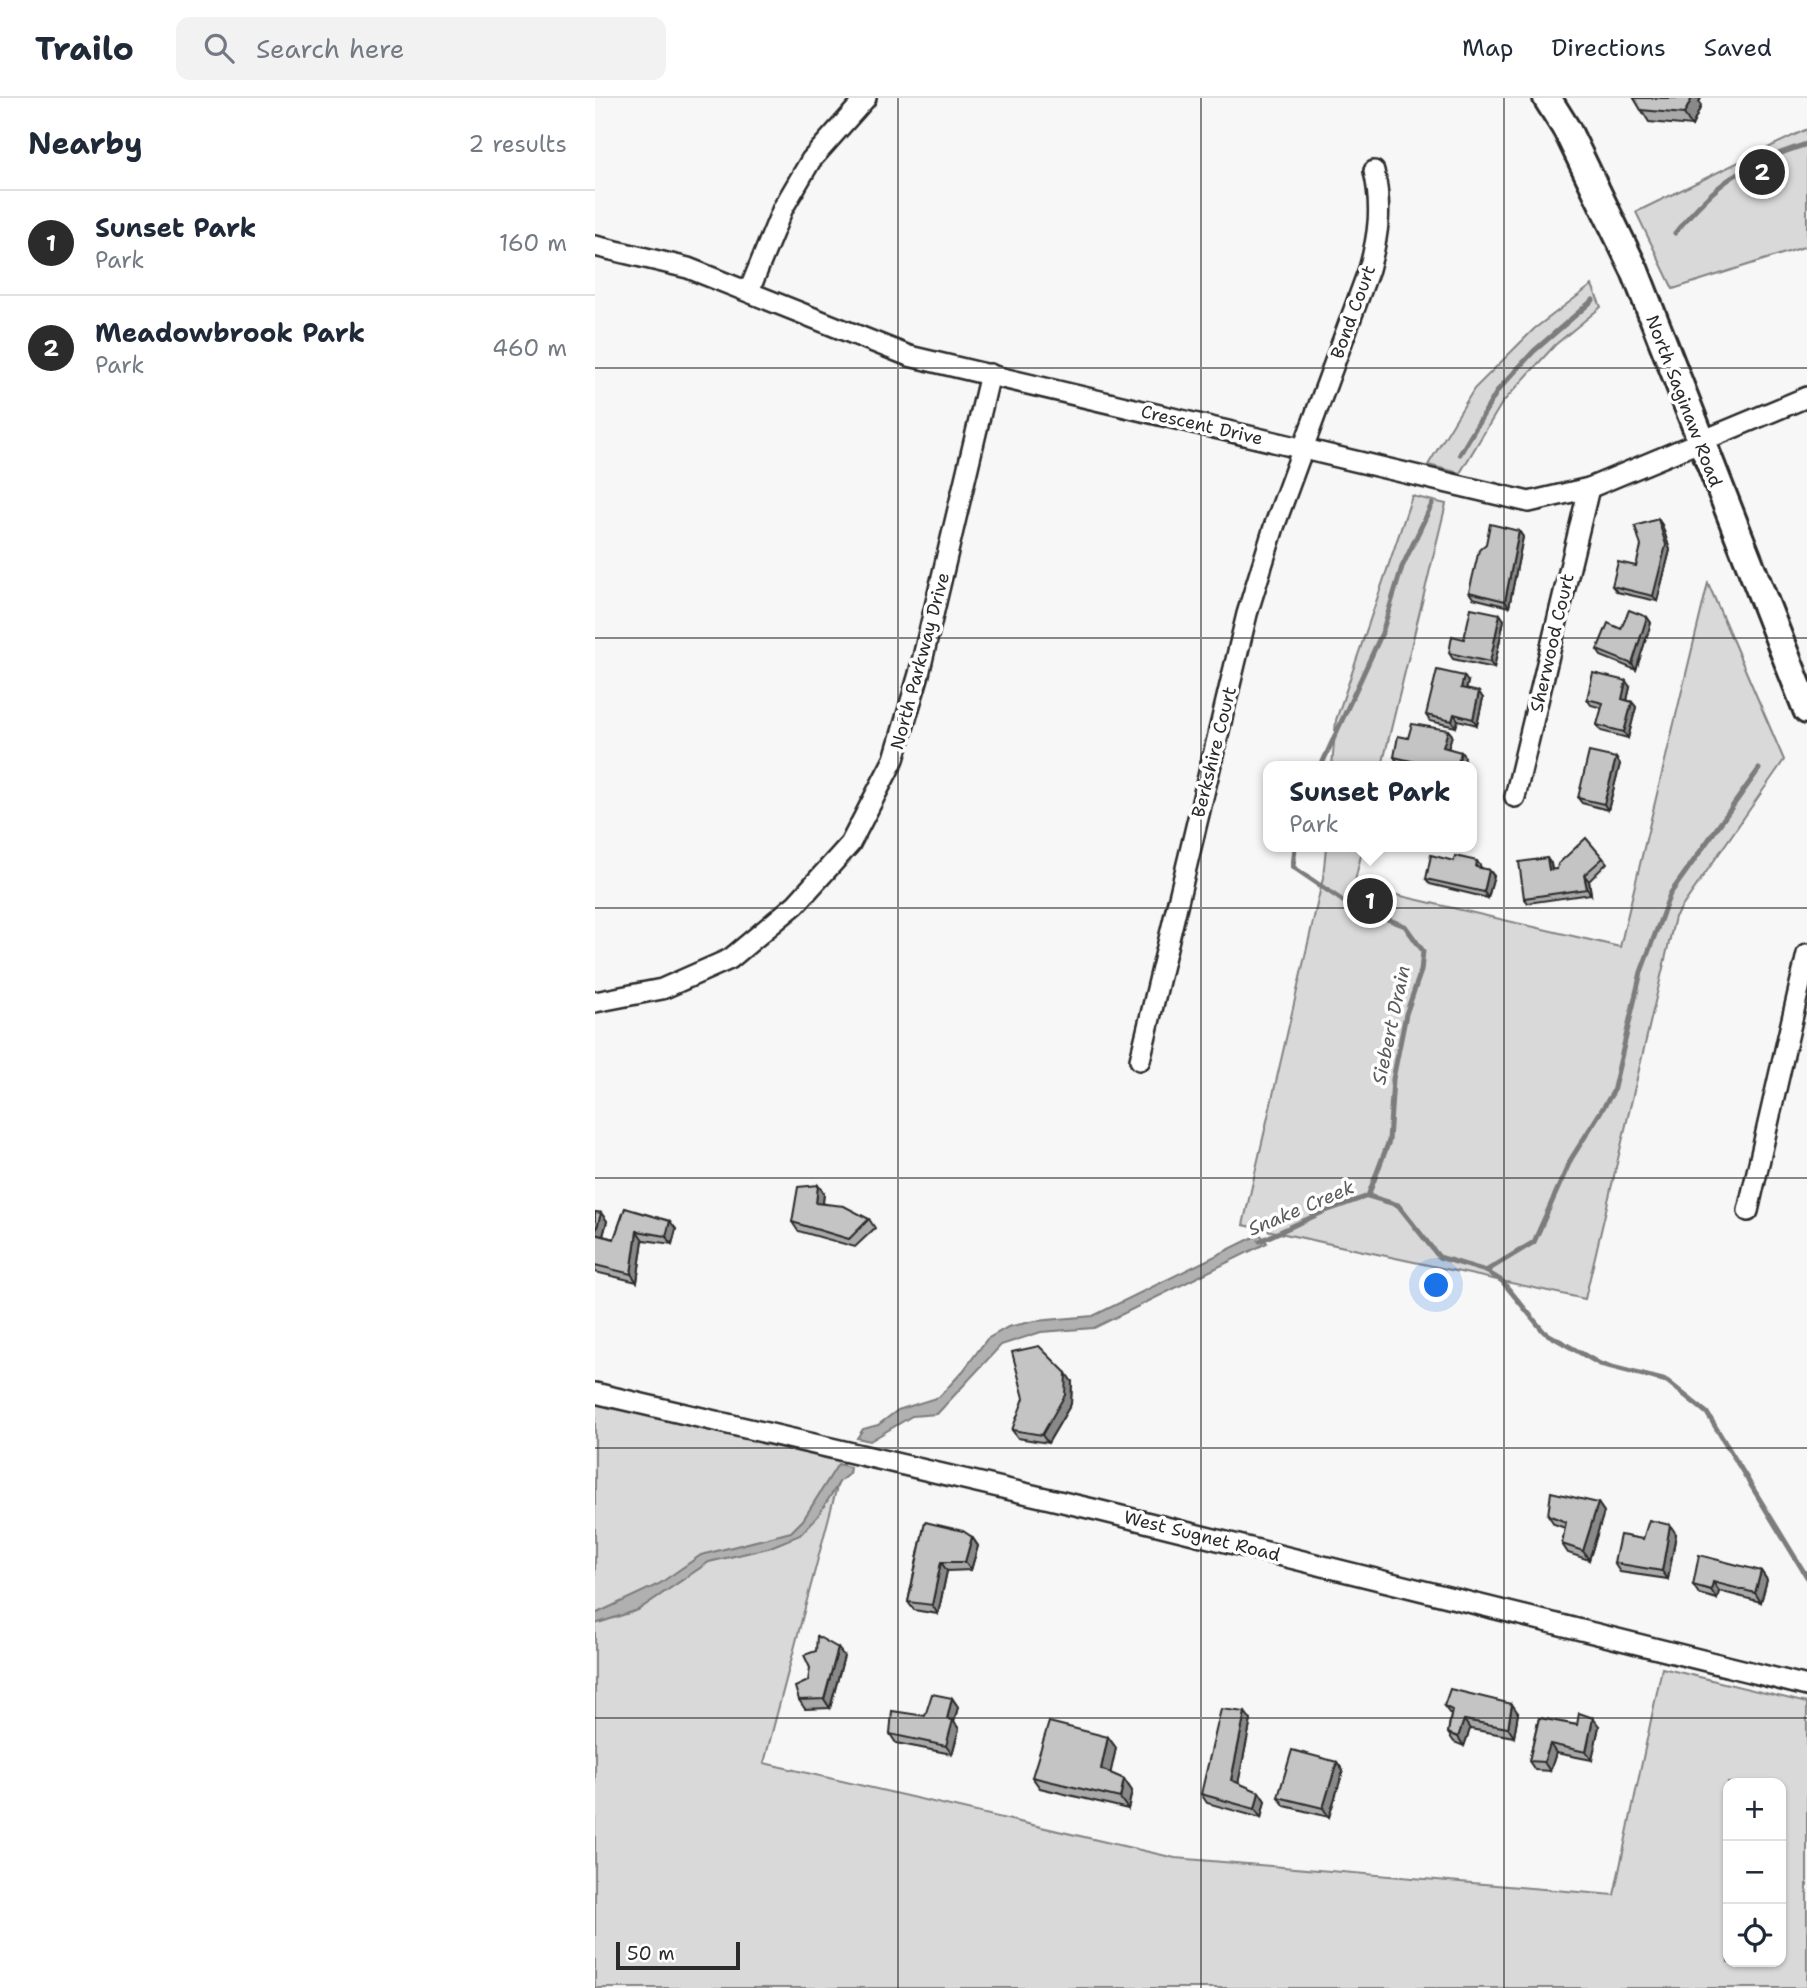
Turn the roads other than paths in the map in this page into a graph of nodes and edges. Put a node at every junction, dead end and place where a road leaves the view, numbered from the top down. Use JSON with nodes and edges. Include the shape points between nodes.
{"nodes":[{"id":1,"x":866,"y":98,"type":"edge"},
{"id":2,"x":1547,"y":98,"type":"edge"},
{"id":3,"x":1374,"y":171,"type":"dead end"},
{"id":4,"x":595,"y":246,"type":"edge"},
{"id":5,"x":749,"y":291,"type":"junction"},
{"id":6,"x":990,"y":374,"type":"junction"},
{"id":7,"x":1807,"y":397,"type":"edge"},
{"id":8,"x":1699,"y":441,"type":"junction"},
{"id":9,"x":1303,"y":449,"type":"junction"},
{"id":10,"x":1588,"y":488,"type":"junction"},
{"id":11,"x":1807,"y":710,"type":"edge"},
{"id":12,"x":1515,"y":797,"type":"dead end"},
{"id":13,"x":1807,"y":954,"type":"edge"},
{"id":14,"x":595,"y":1002,"type":"edge"},
{"id":15,"x":1140,"y":1060,"type":"dead end"},
{"id":16,"x":1748,"y":1211,"type":"dead end"},
{"id":17,"x":595,"y":1394,"type":"edge"},
{"id":18,"x":1807,"y":1686,"type":"edge"}],
"edges":[{"from":1,"to":5,"type":"street","via":[[811,160],[783,208]]},
{"from":2,"to":8,"type":"main road","name":"North Saginaw Road","via":[[1635,271]]},
{"from":3,"to":9,"type":"street","name":"Bond Court","via":[[1380,233]]},
{"from":4,"to":5,"type":"street","name":"Crescent Drive","via":[[688,268]]},
{"from":5,"to":6,"type":"street","name":"Crescent Drive","via":[[909,356]]},
{"from":6,"to":9,"type":"street","name":"Crescent Drive"},
{"from":6,"to":14,"type":"street","name":"North Parkway Drive","via":[[919,674],[894,759],[850,844],[796,904],[730,959],[662,989]]},
{"from":7,"to":8,"type":"street","name":"Crescent Drive"},
{"from":8,"to":10,"type":"street","name":"Crescent Drive"},
{"from":8,"to":11,"type":"main road","name":"North Saginaw Road"},
{"from":9,"to":10,"type":"street","name":"Crescent Drive","via":[[1529,502]]},
{"from":9,"to":15,"type":"street","name":"Berkshire Court","via":[[1247,614]]},
{"from":10,"to":12,"type":"street","name":"Sherwood Court"},
{"from":13,"to":16,"type":"street"},
{"from":17,"to":18,"type":"street","name":"West Sugnet Road","via":[[1097,1510]]}]}
